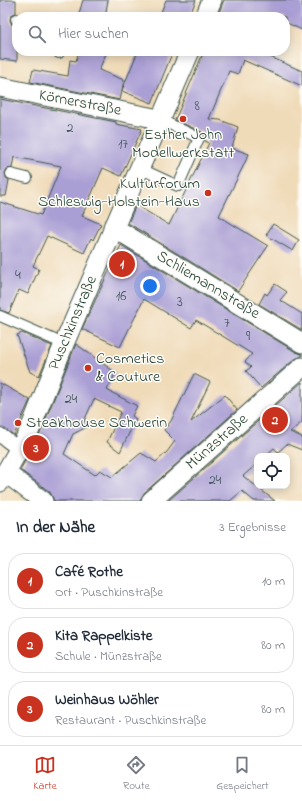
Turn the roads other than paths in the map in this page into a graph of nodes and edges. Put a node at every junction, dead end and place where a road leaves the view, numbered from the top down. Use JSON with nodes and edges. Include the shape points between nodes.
{"nodes":[{"id":1,"x":212,"y":0,"type":"edge"},
{"id":2,"x":206,"y":12,"type":"edge"},
{"id":3,"x":188,"y":56,"type":"edge"},
{"id":4,"x":0,"y":87,"type":"edge"},
{"id":5,"x":159,"y":119,"type":"junction"},
{"id":6,"x":139,"y":168,"type":"junction"},
{"id":7,"x":11,"y":174,"type":"dead end"},
{"id":8,"x":27,"y":178,"type":"dead end"},
{"id":9,"x":113,"y":227,"type":"junction"},
{"id":10,"x":0,"y":316,"type":"edge"},
{"id":11,"x":302,"y":343,"type":"edge"},
{"id":12,"x":64,"y":344,"type":"junction"},
{"id":13,"x":302,"y":367,"type":"edge"},
{"id":14,"x":0,"y":435,"type":"edge"},
{"id":15,"x":20,"y":450,"type":"junction"},
{"id":16,"x":3,"y":478,"type":"edge"},
{"id":17,"x":43,"y":501,"type":"edge"},
{"id":18,"x":151,"y":501,"type":"edge"}],
"edges":[{"from":1,"to":2,"type":"street"},
{"from":3,"to":5,"type":"street","name":"Puschkinstraße"},
{"from":4,"to":5,"type":"street","name":"Körnerstraße"},
{"from":5,"to":6,"type":"street","name":"Puschkinstraße"},
{"from":5,"to":6,"type":"lane","via":[[199,138],[178,186]]},
{"from":6,"to":9,"type":"street","name":"Puschkinstraße"},
{"from":7,"to":8,"type":"lane"},
{"from":9,"to":11,"type":"street","name":"Schliemannstraße"},
{"from":9,"to":12,"type":"street","name":"Puschkinstraße"},
{"from":10,"to":12,"type":"lane"},
{"from":12,"to":15,"type":"street","name":"Puschkinstraße"},
{"from":13,"to":18,"type":"street","name":"Münzstraße"},
{"from":14,"to":15,"type":"street"},
{"from":15,"to":16,"type":"street","name":"Puschkinstraße"},
{"from":16,"to":17,"type":"street"}]}
